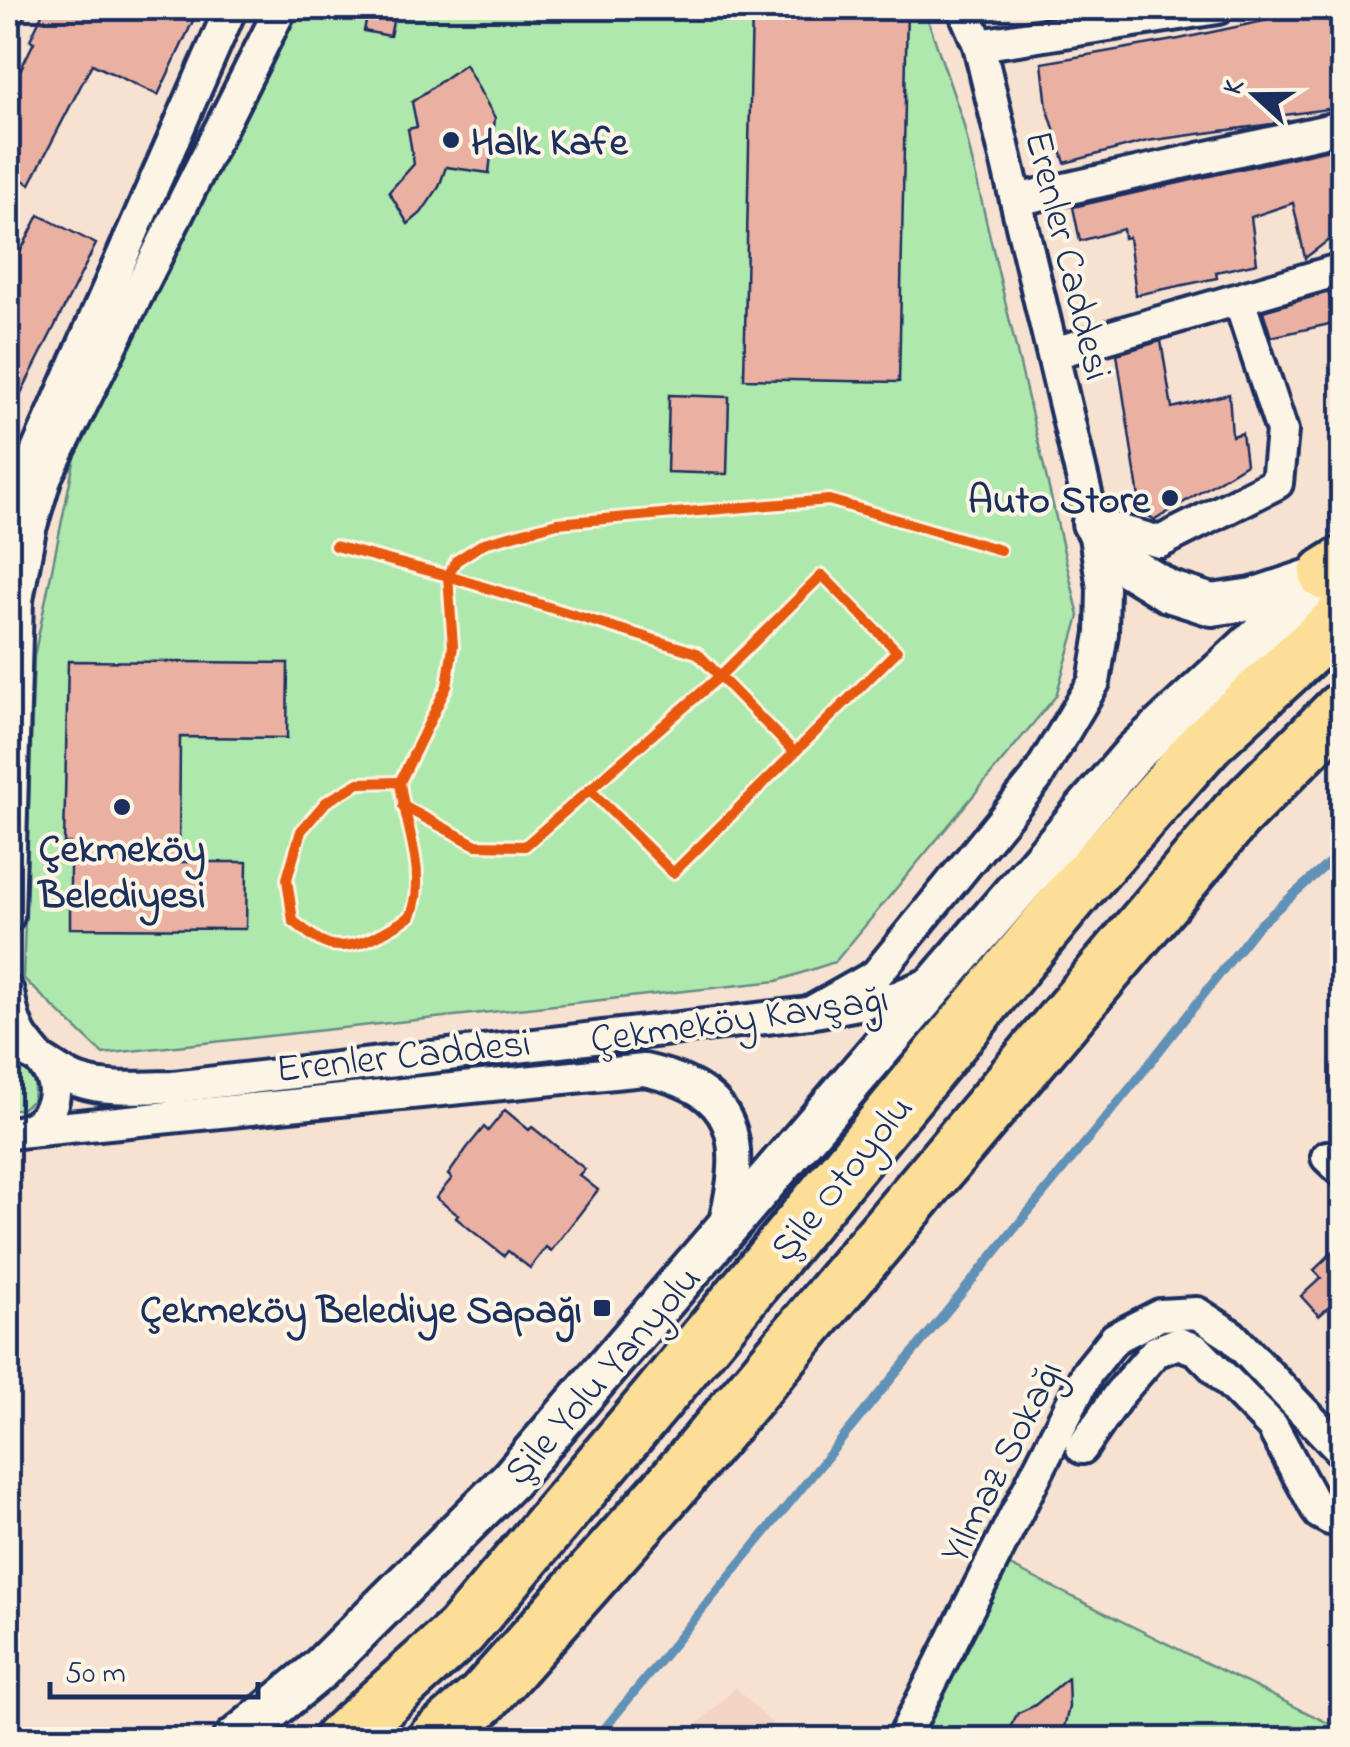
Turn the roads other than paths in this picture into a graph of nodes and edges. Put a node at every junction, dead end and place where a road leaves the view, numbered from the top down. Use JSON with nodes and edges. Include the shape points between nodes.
{"nodes":[{"id":1,"x":231,"y":8,"type":"edge"},
{"id":2,"x":281,"y":8,"type":"edge"},
{"id":3,"x":963,"y":8,"type":"edge"},
{"id":4,"x":1218,"y":8,"type":"edge"},
{"id":5,"x":978,"y":44,"type":"junction"},
{"id":6,"x":1342,"y":127,"type":"edge"},
{"id":7,"x":1016,"y":200,"type":"junction"},
{"id":8,"x":1342,"y":270,"type":"edge"},
{"id":9,"x":1239,"y":300,"type":"junction"},
{"id":10,"x":1054,"y":353,"type":"junction"},
{"id":11,"x":8,"y":517,"type":"edge"},
{"id":12,"x":1093,"y":523,"type":"junction"},
{"id":13,"x":1338,"y":579,"type":"edge"},
{"id":14,"x":1342,"y":709,"type":"edge"},
{"id":15,"x":1342,"y":736,"type":"edge"},
{"id":16,"x":1256,"y":796,"type":"junction"},
{"id":17,"x":8,"y":916,"type":"edge"},
{"id":18,"x":939,"y":979,"type":"junction"},
{"id":19,"x":8,"y":992,"type":"edge"},
{"id":20,"x":809,"y":1013,"type":"junction"},
{"id":21,"x":8,"y":1049,"type":"edge"},
{"id":22,"x":42,"y":1061,"type":"junction"},
{"id":23,"x":10,"y":1133,"type":"edge"},
{"id":24,"x":722,"y":1234,"type":"junction"},
{"id":25,"x":1082,"y":1448,"type":"dead end"},
{"id":26,"x":1342,"y":1452,"type":"edge"},
{"id":27,"x":1342,"y":1520,"type":"edge"},
{"id":28,"x":234,"y":1740,"type":"edge"},
{"id":29,"x":340,"y":1740,"type":"edge"},
{"id":30,"x":434,"y":1740,"type":"edge"},
{"id":31,"x":902,"y":1740,"type":"edge"}],
"edges":[{"from":1,"to":11,"type":"street"},
{"from":2,"to":17,"type":"street","via":[[46,476],[30,529],[17,600]]},
{"from":3,"to":5,"type":"street","name":"Erenler Caddesi"},
{"from":4,"to":5,"type":"street"},
{"from":5,"to":7,"type":"street","name":"Erenler Caddesi"},
{"from":6,"to":7,"type":"street"},
{"from":7,"to":10,"type":"street","name":"Erenler Caddesi"},
{"from":8,"to":9,"type":"street"},
{"from":9,"to":10,"type":"street"},
{"from":9,"to":12,"type":"street","via":[[1282,430],[1277,483],[1160,542]]},
{"from":10,"to":12,"type":"street","name":"Erenler Caddesi"},
{"from":12,"to":13,"type":"main road","via":[[1122,562],[1168,591],[1212,605]]},
{"from":12,"to":20,"type":"street","name":"Erenler Caddesi","via":[[1102,588],[1094,682],[1036,780],[876,975]]},
{"from":13,"to":18,"type":"main road","name":"Çekmeköy Kavşağı","via":[[1136,752]]},
{"from":13,"to":29,"type":"highway","name":"Şile Otoyolu","via":[[460,1632]]},
{"from":14,"to":16,"type":"highway","name":"Şile Otoyolu"},
{"from":15,"to":16,"type":"highway"},
{"from":16,"to":30,"type":"highway","name":"Şile Otoyolu","via":[[673,1484],[483,1698]]},
{"from":18,"to":20,"type":"street","name":"Çekmeköy Kavşağı","via":[[897,997]]},
{"from":18,"to":24,"type":"main road","name":"Şile Yolu Yanyolu"},
{"from":19,"to":22,"type":"street","via":[[15,1023]]},
{"from":20,"to":22,"type":"street","name":"Çekmeköy Kavşağı","via":[[173,1086],[109,1087]]},
{"from":21,"to":22,"type":"street","name":"Çekmeköy Kavşağı"},
{"from":22,"to":23,"type":"street","via":[[54,1086],[48,1112],[39,1123]]},
{"from":23,"to":24,"type":"street","name":"Erenler Caddesi","via":[[644,1070],[678,1077],[712,1100],[731,1126],[736,1176]]},
{"from":24,"to":28,"type":"main road","name":"Şile Yolu Yanyolu","via":[[510,1480],[319,1670]]},
{"from":25,"to":27,"type":"street","via":[[1154,1352],[1178,1344],[1197,1350],[1272,1426],[1319,1513]]},
{"from":26,"to":31,"type":"street","name":"Yılmaz Sokağı","via":[[1232,1336],[1197,1313],[1160,1315],[1115,1338],[1087,1374]]}]}
